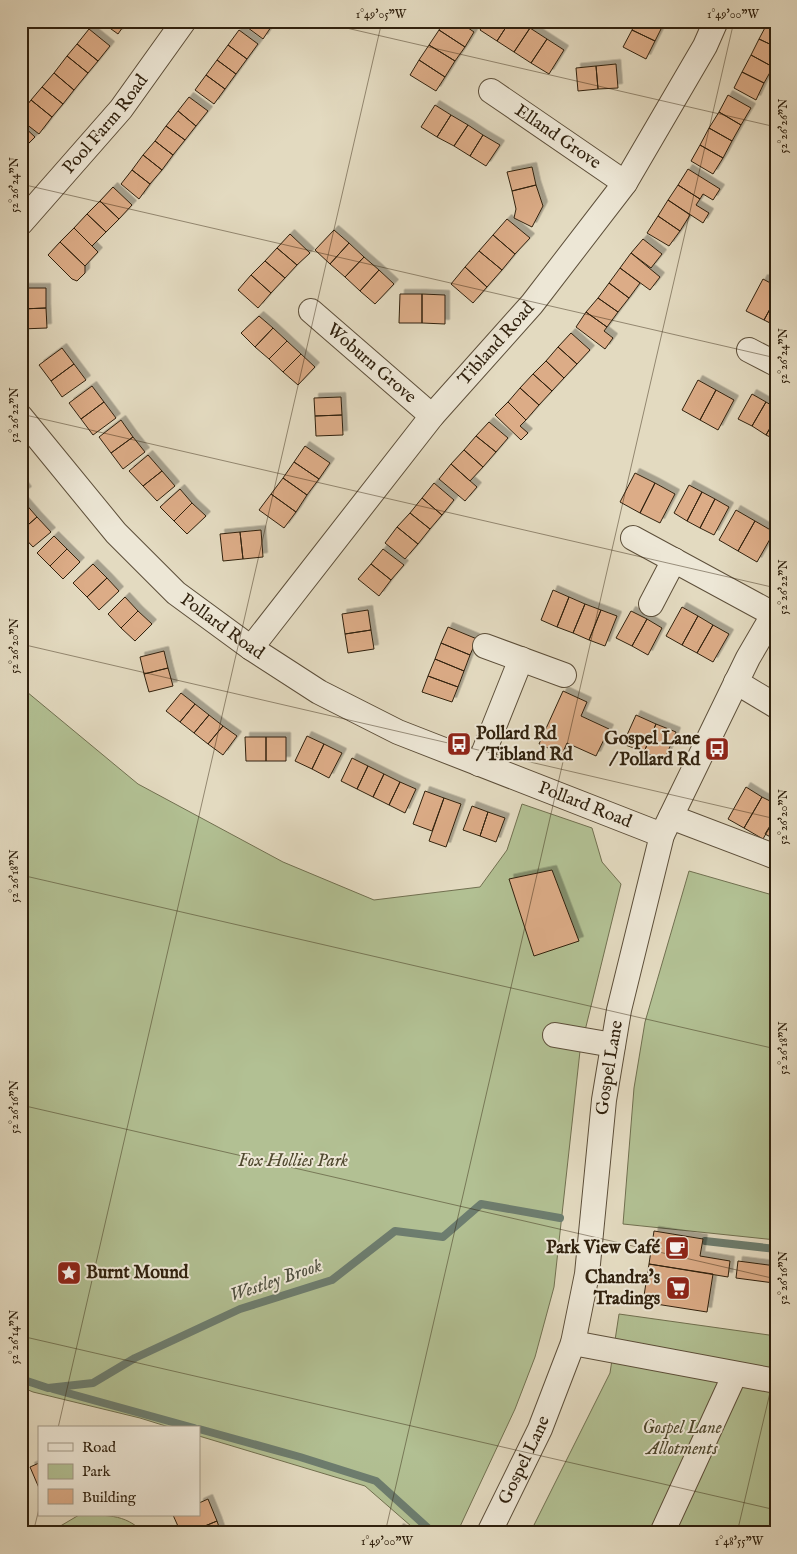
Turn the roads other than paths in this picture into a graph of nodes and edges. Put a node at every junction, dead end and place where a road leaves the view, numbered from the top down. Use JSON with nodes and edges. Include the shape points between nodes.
{"nodes":[{"id":1,"x":184,"y":21,"type":"edge"},
{"id":2,"x":716,"y":21,"type":"edge"},
{"id":3,"x":491,"y":91,"type":"dead end"},
{"id":4,"x":625,"y":183,"type":"junction"},
{"id":5,"x":21,"y":223,"type":"edge"},
{"id":6,"x":311,"y":311,"type":"dead end"},
{"id":7,"x":749,"y":350,"type":"dead end"},
{"id":8,"x":776,"y":364,"type":"edge"},
{"id":9,"x":432,"y":416,"type":"junction"},
{"id":10,"x":21,"y":417,"type":"edge"},
{"id":11,"x":633,"y":538,"type":"dead end"},
{"id":12,"x":674,"y":560,"type":"junction"},
{"id":13,"x":651,"y":604,"type":"dead end"},
{"id":14,"x":774,"y":612,"type":"edge"},
{"id":15,"x":485,"y":646,"type":"dead end"},
{"id":16,"x":251,"y":648,"type":"junction"},
{"id":17,"x":521,"y":659,"type":"junction"},
{"id":18,"x":564,"y":675,"type":"dead end"},
{"id":19,"x":736,"y":682,"type":"junction"},
{"id":20,"x":776,"y":706,"type":"edge"},
{"id":21,"x":479,"y":764,"type":"junction"},
{"id":22,"x":666,"y":826,"type":"junction"},
{"id":23,"x":776,"y":857,"type":"edge"},
{"id":24,"x":555,"y":1035,"type":"dead end"},
{"id":25,"x":613,"y":1045,"type":"junction"},
{"id":26,"x":572,"y":1343,"type":"junction"},
{"id":27,"x":735,"y":1374,"type":"junction"},
{"id":28,"x":776,"y":1381,"type":"edge"},
{"id":29,"x":489,"y":1533,"type":"edge"},
{"id":30,"x":662,"y":1533,"type":"edge"}],
"edges":[{"from":1,"to":5,"type":"street","name":"Pool Farm Road","via":[[121,110]]},
{"from":2,"to":4,"type":"street","name":"Tibland Road","via":[[705,46]]},
{"from":3,"to":4,"type":"street","name":"Elland Grove"},
{"from":4,"to":9,"type":"street","name":"Tibland Road","via":[[532,304]]},
{"from":6,"to":9,"type":"street","name":"Woburn Grove"},
{"from":7,"to":8,"type":"street"},
{"from":9,"to":16,"type":"street","name":"Tibland Road"},
{"from":10,"to":16,"type":"street","name":"Pollard Road","via":[[116,533],[176,593]]},
{"from":11,"to":12,"type":"street","name":"Gospel Lane"},
{"from":12,"to":13,"type":"street"},
{"from":12,"to":14,"type":"street","name":"Gospel Lane"},
{"from":14,"to":19,"type":"street","name":"Gospel Lane"},
{"from":15,"to":17,"type":"street"},
{"from":16,"to":21,"type":"street","name":"Pollard Road","via":[[328,697],[398,732]]},
{"from":17,"to":18,"type":"street"},
{"from":17,"to":21,"type":"street"},
{"from":19,"to":20,"type":"street"},
{"from":19,"to":22,"type":"street","name":"Gospel Lane"},
{"from":21,"to":22,"type":"street","name":"Pollard Road"},
{"from":22,"to":23,"type":"street","name":"Pollard Road"},
{"from":22,"to":25,"type":"street","name":"Gospel Lane"},
{"from":24,"to":25,"type":"street"},
{"from":25,"to":26,"type":"street","name":"Gospel Lane","via":[[604,1100],[587,1274]]},
{"from":26,"to":27,"type":"street"},
{"from":26,"to":29,"type":"street","name":"Gospel Lane","via":[[540,1429]]},
{"from":27,"to":28,"type":"street"},
{"from":27,"to":30,"type":"street"}]}
